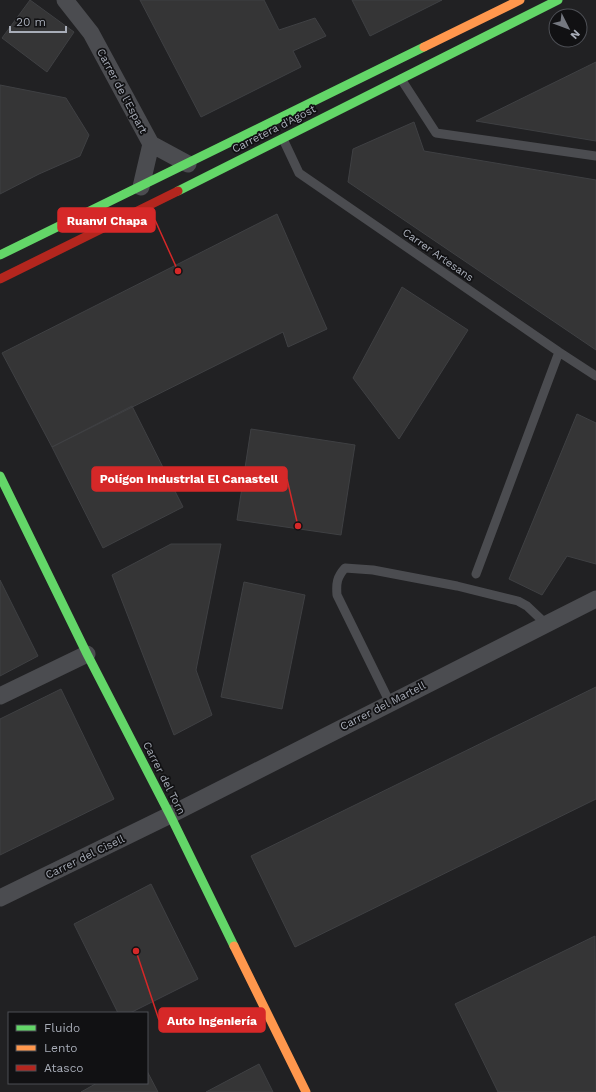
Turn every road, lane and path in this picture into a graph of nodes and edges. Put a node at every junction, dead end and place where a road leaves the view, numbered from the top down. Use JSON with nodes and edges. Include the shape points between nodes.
{"nodes":[{"id":1,"x":65,"y":0,"type":"edge"},
{"id":2,"x":520,"y":0,"type":"edge"},
{"id":3,"x":558,"y":0,"type":"edge"},
{"id":4,"x":401,"y":79,"type":"junction"},
{"id":5,"x":283,"y":139,"type":"junction"},
{"id":6,"x":151,"y":144,"type":"junction"},
{"id":7,"x":596,"y":156,"type":"edge"},
{"id":8,"x":188,"y":164,"type":"junction"},
{"id":9,"x":141,"y":187,"type":"junction"},
{"id":10,"x":0,"y":255,"type":"edge"},
{"id":11,"x":0,"y":279,"type":"edge"},
{"id":12,"x":559,"y":352,"type":"junction"},
{"id":13,"x":596,"y":376,"type":"edge"},
{"id":14,"x":0,"y":476,"type":"edge"},
{"id":15,"x":476,"y":574,"type":"dead end"},
{"id":16,"x":596,"y":599,"type":"edge"},
{"id":17,"x":546,"y":624,"type":"junction"},
{"id":18,"x":87,"y":654,"type":"junction"},
{"id":19,"x":0,"y":696,"type":"edge"},
{"id":20,"x":390,"y":703,"type":"junction"},
{"id":21,"x":170,"y":815,"type":"junction"},
{"id":22,"x":0,"y":898,"type":"edge"},
{"id":23,"x":306,"y":1092,"type":"edge"}],
"edges":[{"from":1,"to":6,"type":"street","name":"Carrer de l'Espart","via":[[91,33]]},
{"from":2,"to":8,"type":"main road","name":"Carretera d'Agost"},
{"from":3,"to":4,"type":"main road","name":"Carretera d'Agost"},
{"from":4,"to":5,"type":"main road","name":"Carretera d'Agost"},
{"from":4,"to":7,"type":"lane","via":[[436,133]]},
{"from":5,"to":11,"type":"main road","name":"Carretera d'Agost"},
{"from":5,"to":12,"type":"lane","name":"Carrer Artesans","via":[[299,173]]},
{"from":6,"to":8,"type":"street","name":"Carrer de l'Espart"},
{"from":6,"to":9,"type":"street","name":"Carrer de l'Espart"},
{"from":8,"to":9,"type":"main road","name":"Carretera d'Agost"},
{"from":9,"to":10,"type":"main road","name":"Carretera d'Agost"},
{"from":12,"to":13,"type":"lane","name":"Carrer Artesans"},
{"from":12,"to":15,"type":"lane"},
{"from":14,"to":18,"type":"main road","name":"Carrer del Torn"},
{"from":16,"to":17,"type":"street","name":"Carrer del Martell"},
{"from":17,"to":20,"type":"street","name":"Carrer del Martell"},
{"from":17,"to":20,"type":"lane","via":[[518,601],[381,571],[345,568],[338,575],[337,595]]},
{"from":18,"to":19,"type":"street"},
{"from":18,"to":21,"type":"main road","name":"Carrer del Torn"},
{"from":20,"to":21,"type":"street","name":"Carrer del Martell"},
{"from":21,"to":22,"type":"street","name":"Carrer del Cisell"},
{"from":21,"to":23,"type":"main road","name":"Carrer del Torn"}]}
